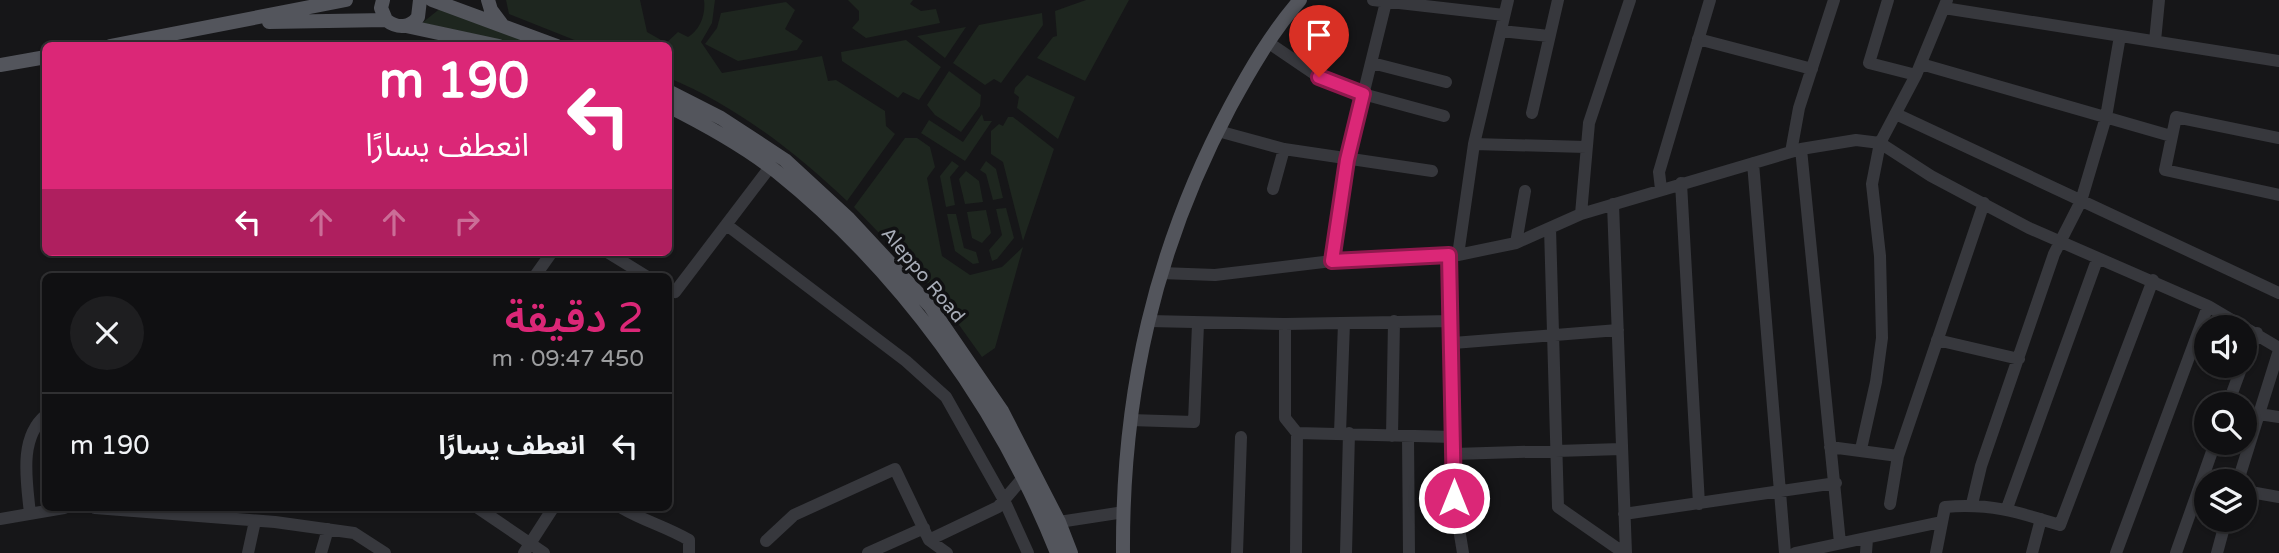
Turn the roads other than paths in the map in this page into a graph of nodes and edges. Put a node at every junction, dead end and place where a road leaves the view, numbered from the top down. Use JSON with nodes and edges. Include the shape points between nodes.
{"nodes":[{"id":1,"x":346,"y":0,"type":"edge"},
{"id":2,"x":383,"y":0,"type":"edge"},
{"id":3,"x":488,"y":0,"type":"edge"},
{"id":4,"x":1300,"y":0,"type":"edge"},
{"id":5,"x":1508,"y":0,"type":"edge"},
{"id":6,"x":1558,"y":0,"type":"edge"},
{"id":7,"x":1630,"y":0,"type":"edge"},
{"id":8,"x":1710,"y":0,"type":"edge"},
{"id":9,"x":1834,"y":0,"type":"edge"},
{"id":10,"x":1888,"y":0,"type":"edge"},
{"id":11,"x":2159,"y":0,"type":"edge"},
{"id":12,"x":436,"y":1,"type":"edge"},
{"id":13,"x":1380,"y":1,"type":"edge"},
{"id":14,"x":1946,"y":4,"type":"edge"},
{"id":15,"x":420,"y":6,"type":"edge"},
{"id":16,"x":1504,"y":15,"type":"junction"},
{"id":17,"x":386,"y":20,"type":"junction"},
{"id":18,"x":236,"y":23,"type":"junction"},
{"id":19,"x":406,"y":26,"type":"junction"},
{"id":20,"x":503,"y":27,"type":"junction"},
{"id":21,"x":1501,"y":31,"type":"junction"},
{"id":22,"x":1549,"y":36,"type":"junction"},
{"id":23,"x":2120,"y":36,"type":"junction"},
{"id":24,"x":1698,"y":39,"type":"junction"},
{"id":25,"x":2155,"y":41,"type":"junction"},
{"id":26,"x":132,"y":42,"type":"edge"},
{"id":27,"x":480,"y":42,"type":"edge"},
{"id":28,"x":546,"y":42,"type":"edge"},
{"id":29,"x":1269,"y":43,"type":"junction"},
{"id":30,"x":42,"y":58,"type":"edge"},
{"id":31,"x":2279,"y":61,"type":"edge"},
{"id":32,"x":1372,"y":64,"type":"junction"},
{"id":33,"x":0,"y":65,"type":"edge"},
{"id":34,"x":1812,"y":69,"type":"junction"},
{"id":35,"x":1919,"y":70,"type":"junction"},
{"id":36,"x":1446,"y":82,"type":"dead end"},
{"id":37,"x":672,"y":93,"type":"edge"},
{"id":38,"x":1363,"y":94,"type":"junction"},
{"id":39,"x":672,"y":108,"type":"edge"},
{"id":40,"x":1532,"y":113,"type":"dead end"},
{"id":41,"x":1896,"y":114,"type":"junction"},
{"id":42,"x":1444,"y":116,"type":"dead end"},
{"id":43,"x":2106,"y":117,"type":"junction"},
{"id":44,"x":1218,"y":131,"type":"junction"},
{"id":45,"x":2171,"y":136,"type":"junction"},
{"id":46,"x":2279,"y":138,"type":"edge"},
{"id":47,"x":1475,"y":144,"type":"junction"},
{"id":48,"x":1880,"y":144,"type":"junction"},
{"id":49,"x":1586,"y":146,"type":"junction"},
{"id":50,"x":1284,"y":149,"type":"junction"},
{"id":51,"x":1796,"y":151,"type":"junction"},
{"id":52,"x":1347,"y":160,"type":"junction"},
{"id":53,"x":1752,"y":163,"type":"junction"},
{"id":54,"x":770,"y":167,"type":"junction"},
{"id":55,"x":1432,"y":171,"type":"dead end"},
{"id":56,"x":1681,"y":183,"type":"junction"},
{"id":57,"x":1273,"y":189,"type":"dead end"},
{"id":58,"x":1661,"y":189,"type":"junction"},
{"id":59,"x":1525,"y":191,"type":"dead end"},
{"id":60,"x":2279,"y":195,"type":"edge"},
{"id":61,"x":2081,"y":201,"type":"junction"},
{"id":62,"x":1984,"y":203,"type":"junction"},
{"id":63,"x":1613,"y":204,"type":"junction"},
{"id":64,"x":1581,"y":214,"type":"junction"},
{"id":65,"x":728,"y":226,"type":"junction"},
{"id":66,"x":1550,"y":228,"type":"junction"},
{"id":67,"x":1516,"y":243,"type":"junction"},
{"id":68,"x":2062,"y":244,"type":"junction"},
{"id":69,"x":1453,"y":255,"type":"junction"},
{"id":70,"x":549,"y":256,"type":"edge"},
{"id":71,"x":614,"y":256,"type":"edge"},
{"id":72,"x":2098,"y":260,"type":"junction"},
{"id":73,"x":1332,"y":261,"type":"junction"},
{"id":74,"x":537,"y":273,"type":"edge"},
{"id":75,"x":641,"y":273,"type":"edge"},
{"id":76,"x":1161,"y":273,"type":"junction"},
{"id":77,"x":2153,"y":280,"type":"junction"},
{"id":78,"x":672,"y":290,"type":"edge"},
{"id":79,"x":2279,"y":293,"type":"edge"},
{"id":80,"x":2208,"y":306,"type":"junction"},
{"id":81,"x":2224,"y":315,"type":"edge"},
{"id":82,"x":1149,"y":321,"type":"junction"},
{"id":83,"x":1394,"y":321,"type":"junction"},
{"id":84,"x":1452,"y":321,"type":"junction"},
{"id":85,"x":1344,"y":323,"type":"junction"},
{"id":86,"x":1198,"y":324,"type":"junction"},
{"id":87,"x":1286,"y":324,"type":"junction"},
{"id":88,"x":1618,"y":330,"type":"junction"},
{"id":89,"x":2257,"y":333,"type":"edge"},
{"id":90,"x":1554,"y":335,"type":"junction"},
{"id":91,"x":1937,"y":340,"type":"junction"},
{"id":92,"x":1453,"y":343,"type":"junction"},
{"id":93,"x":2279,"y":349,"type":"edge"},
{"id":94,"x":2019,"y":359,"type":"junction"},
{"id":95,"x":2259,"y":414,"type":"junction"},
{"id":96,"x":2279,"y":417,"type":"edge"},
{"id":97,"x":42,"y":420,"type":"edge"},
{"id":98,"x":1130,"y":421,"type":"junction"},
{"id":99,"x":1297,"y":433,"type":"junction"},
{"id":100,"x":1345,"y":433,"type":"junction"},
{"id":101,"x":1392,"y":436,"type":"junction"},
{"id":102,"x":1408,"y":437,"type":"junction"},
{"id":103,"x":1454,"y":437,"type":"junction"},
{"id":104,"x":1241,"y":438,"type":"dead end"},
{"id":105,"x":1830,"y":447,"type":"junction"},
{"id":106,"x":1621,"y":449,"type":"junction"},
{"id":107,"x":1861,"y":449,"type":"junction"},
{"id":108,"x":1555,"y":452,"type":"junction"},
{"id":109,"x":1454,"y":454,"type":"junction"},
{"id":110,"x":2211,"y":455,"type":"edge"},
{"id":111,"x":1898,"y":456,"type":"junction"},
{"id":112,"x":2242,"y":469,"type":"edge"},
{"id":113,"x":1022,"y":479,"type":"junction"},
{"id":114,"x":1836,"y":483,"type":"junction"},
{"id":115,"x":2257,"y":493,"type":"edge"},
{"id":116,"x":1779,"y":494,"type":"junction"},
{"id":117,"x":2279,"y":497,"type":"edge"},
{"id":118,"x":1004,"y":500,"type":"junction"},
{"id":119,"x":1890,"y":504,"type":"dead end"},
{"id":120,"x":1972,"y":504,"type":"junction"},
{"id":121,"x":1699,"y":505,"type":"junction"},
{"id":122,"x":2007,"y":508,"type":"junction"},
{"id":123,"x":47,"y":511,"type":"edge"},
{"id":124,"x":173,"y":511,"type":"edge"},
{"id":125,"x":482,"y":511,"type":"edge"},
{"id":126,"x":552,"y":511,"type":"edge"},
{"id":127,"x":627,"y":511,"type":"edge"},
{"id":128,"x":1124,"y":512,"type":"junction"},
{"id":129,"x":30,"y":514,"type":"junction"},
{"id":130,"x":1624,"y":514,"type":"junction"},
{"id":131,"x":0,"y":519,"type":"edge"},
{"id":132,"x":2041,"y":519,"type":"junction"},
{"id":133,"x":255,"y":521,"type":"junction"},
{"id":134,"x":1059,"y":522,"type":"junction"},
{"id":135,"x":1941,"y":522,"type":"junction"},
{"id":136,"x":328,"y":529,"type":"junction"},
{"id":137,"x":2223,"y":532,"type":"edge"},
{"id":138,"x":927,"y":534,"type":"junction"},
{"id":139,"x":1867,"y":538,"type":"junction"},
{"id":140,"x":766,"y":541,"type":"dead end"},
{"id":141,"x":1840,"y":543,"type":"junction"},
{"id":142,"x":528,"y":547,"type":"edge"},
{"id":143,"x":248,"y":553,"type":"edge"},
{"id":144,"x":321,"y":553,"type":"edge"},
{"id":145,"x":386,"y":553,"type":"edge"},
{"id":146,"x":544,"y":553,"type":"edge"},
{"id":147,"x":690,"y":553,"type":"edge"},
{"id":148,"x":868,"y":553,"type":"edge"},
{"id":149,"x":947,"y":553,"type":"edge"},
{"id":150,"x":1028,"y":553,"type":"edge"},
{"id":151,"x":1057,"y":553,"type":"edge"},
{"id":152,"x":1071,"y":553,"type":"edge"},
{"id":153,"x":1123,"y":553,"type":"edge"},
{"id":154,"x":1237,"y":553,"type":"edge"},
{"id":155,"x":1296,"y":553,"type":"edge"},
{"id":156,"x":1346,"y":553,"type":"edge"},
{"id":157,"x":1409,"y":553,"type":"edge"},
{"id":158,"x":1463,"y":553,"type":"edge"},
{"id":159,"x":1625,"y":553,"type":"edge"},
{"id":160,"x":1784,"y":553,"type":"edge"},
{"id":161,"x":1795,"y":553,"type":"edge"},
{"id":162,"x":1866,"y":553,"type":"edge"},
{"id":163,"x":1936,"y":553,"type":"edge"},
{"id":164,"x":2032,"y":553,"type":"edge"},
{"id":165,"x":2116,"y":553,"type":"edge"},
{"id":166,"x":2176,"y":553,"type":"edge"},
{"id":167,"x":2217,"y":553,"type":"edge"}],
"edges":[{"from":1,"to":18,"type":"main road"},
{"from":2,"to":17,"type":"main road"},
{"from":3,"to":20,"type":"main road"},
{"from":4,"to":29,"type":"main road"},
{"from":5,"to":16,"type":"street"},
{"from":6,"to":22,"type":"street"},
{"from":7,"to":49,"type":"street","via":[[1589,123]]},
{"from":8,"to":24,"type":"street"},
{"from":9,"to":34,"type":"street"},
{"from":10,"to":35,"type":"street","via":[[1869,63]]},
{"from":11,"to":25,"type":"street"},
{"from":12,"to":15,"type":"main road"},
{"from":12,"to":20,"type":"main road"},
{"from":13,"to":16,"type":"street"},
{"from":13,"to":32,"type":"street"},
{"from":14,"to":23,"type":"street"},
{"from":14,"to":35,"type":"street"},
{"from":15,"to":19,"type":"main road","via":[[415,21]]},
{"from":16,"to":21,"type":"street"},
{"from":17,"to":18,"type":"main road"},
{"from":17,"to":19,"type":"main road"},
{"from":18,"to":26,"type":"main road"},
{"from":19,"to":27,"type":"main road"},
{"from":20,"to":28,"type":"main road"},
{"from":21,"to":22,"type":"street"},
{"from":21,"to":47,"type":"street"},
{"from":22,"to":40,"type":"street"},
{"from":23,"to":25,"type":"street"},
{"from":23,"to":43,"type":"street"},
{"from":24,"to":34,"type":"street"},
{"from":24,"to":58,"type":"street","via":[[1659,172]]},
{"from":25,"to":31,"type":"street"},
{"from":29,"to":38,"type":"street","via":[[1319,77]]},
{"from":29,"to":44,"type":"main road"},
{"from":30,"to":33,"type":"main road"},
{"from":32,"to":36,"type":"street"},
{"from":32,"to":38,"type":"street"},
{"from":34,"to":51,"type":"street","via":[[1799,108]]},
{"from":35,"to":41,"type":"street"},
{"from":35,"to":43,"type":"street"},
{"from":37,"to":134,"type":"main road","name":"Aleppo Road","via":[[785,160],[849,219],[930,306],[1002,411]]},
{"from":38,"to":42,"type":"street"},
{"from":38,"to":52,"type":"street"},
{"from":39,"to":54,"type":"main road","name":"Aleppo Road"},
{"from":41,"to":48,"type":"street"},
{"from":41,"to":61,"type":"street"},
{"from":43,"to":45,"type":"street"},
{"from":43,"to":61,"type":"street"},
{"from":44,"to":50,"type":"street"},
{"from":44,"to":76,"type":"main road","via":[[1177,219]]},
{"from":45,"to":46,"type":"street","via":[[2176,117]]},
{"from":45,"to":60,"type":"street","via":[[2165,170]]},
{"from":47,"to":49,"type":"street"},
{"from":47,"to":69,"type":"street"},
{"from":48,"to":51,"type":"street","via":[[1856,140]]},
{"from":48,"to":62,"type":"street"},
{"from":48,"to":107,"type":"street","via":[[1872,184],[1882,338]]},
{"from":49,"to":64,"type":"street"},
{"from":50,"to":52,"type":"street"},
{"from":50,"to":57,"type":"street"},
{"from":51,"to":53,"type":"street"},
{"from":51,"to":105,"type":"street"},
{"from":52,"to":55,"type":"street"},
{"from":52,"to":73,"type":"street"},
{"from":53,"to":56,"type":"street"},
{"from":53,"to":116,"type":"street"},
{"from":54,"to":65,"type":"street"},
{"from":54,"to":113,"type":"main road","name":"Aleppo Road","via":[[839,229],[919,315],[990,418]]},
{"from":56,"to":58,"type":"street"},
{"from":56,"to":121,"type":"street"},
{"from":58,"to":63,"type":"street"},
{"from":59,"to":67,"type":"street"},
{"from":61,"to":68,"type":"street"},
{"from":61,"to":79,"type":"street"},
{"from":62,"to":68,"type":"street"},
{"from":62,"to":91,"type":"street"},
{"from":63,"to":64,"type":"street"},
{"from":63,"to":88,"type":"street"},
{"from":64,"to":66,"type":"street"},
{"from":65,"to":78,"type":"street","via":[[676,292]]},
{"from":65,"to":118,"type":"street","via":[[946,397]]},
{"from":66,"to":67,"type":"street"},
{"from":66,"to":90,"type":"street"},
{"from":67,"to":69,"type":"street"},
{"from":68,"to":72,"type":"street"},
{"from":68,"to":94,"type":"street","via":[[2054,254]]},
{"from":69,"to":73,"type":"street"},
{"from":69,"to":84,"type":"street"},
{"from":70,"to":74,"type":"street"},
{"from":71,"to":75,"type":"street"},
{"from":72,"to":77,"type":"street"},
{"from":72,"to":122,"type":"street"},
{"from":73,"to":76,"type":"street","via":[[1215,275]]},
{"from":76,"to":82,"type":"main road"},
{"from":77,"to":80,"type":"street"},
{"from":77,"to":132,"type":"street","via":[[2060,525]]},
{"from":80,"to":81,"type":"street"},
{"from":80,"to":165,"type":"street"},
{"from":82,"to":86,"type":"street"},
{"from":82,"to":98,"type":"main road"},
{"from":83,"to":84,"type":"street"},
{"from":83,"to":85,"type":"street"},
{"from":83,"to":101,"type":"street"},
{"from":84,"to":92,"type":"street"},
{"from":85,"to":87,"type":"street"},
{"from":85,"to":100,"type":"street"},
{"from":86,"to":87,"type":"street"},
{"from":86,"to":98,"type":"street","via":[[1194,422]]},
{"from":87,"to":99,"type":"street","via":[[1285,418]]},
{"from":88,"to":90,"type":"street"},
{"from":88,"to":106,"type":"street"},
{"from":89,"to":93,"type":"street"},
{"from":90,"to":92,"type":"street"},
{"from":90,"to":108,"type":"street"},
{"from":91,"to":94,"type":"street"},
{"from":91,"to":111,"type":"street"},
{"from":92,"to":103,"type":"street"},
{"from":93,"to":95,"type":"street"},
{"from":94,"to":120,"type":"street"},
{"from":95,"to":96,"type":"street"},
{"from":95,"to":112,"type":"street"},
{"from":97,"to":129,"type":"street","via":[[27,453]]},
{"from":98,"to":128,"type":"main road"},
{"from":99,"to":100,"type":"street"},
{"from":99,"to":155,"type":"street"},
{"from":100,"to":101,"type":"street"},
{"from":100,"to":156,"type":"street"},
{"from":101,"to":102,"type":"street"},
{"from":102,"to":103,"type":"street"},
{"from":102,"to":157,"type":"street"},
{"from":103,"to":109,"type":"street"},
{"from":104,"to":154,"type":"street"},
{"from":105,"to":107,"type":"street"},
{"from":105,"to":114,"type":"street"},
{"from":106,"to":108,"type":"street"},
{"from":106,"to":130,"type":"street"},
{"from":107,"to":111,"type":"street"},
{"from":108,"to":109,"type":"street"},
{"from":108,"to":159,"type":"street","via":[[1558,507]]},
{"from":109,"to":158,"type":"street","via":[[1454,498]]},
{"from":110,"to":166,"type":"street"},
{"from":111,"to":119,"type":"street"},
{"from":113,"to":118,"type":"street"},
{"from":113,"to":151,"type":"main road","name":"Aleppo Road"},
{"from":114,"to":116,"type":"street"},
{"from":114,"to":141,"type":"street"},
{"from":115,"to":117,"type":"street"},
{"from":116,"to":121,"type":"street"},
{"from":116,"to":160,"type":"street"},
{"from":118,"to":138,"type":"street","via":[[998,507]]},
{"from":118,"to":150,"type":"street"},
{"from":120,"to":122,"type":"street"},
{"from":120,"to":135,"type":"street","via":[[1945,507]]},
{"from":121,"to":130,"type":"street"},
{"from":122,"to":132,"type":"street"},
{"from":123,"to":129,"type":"street"},
{"from":124,"to":133,"type":"street"},
{"from":125,"to":142,"type":"street"},
{"from":126,"to":142,"type":"street"},
{"from":127,"to":147,"type":"street","via":[[689,540]]},
{"from":128,"to":134,"type":"street"},
{"from":128,"to":153,"type":"main road"},
{"from":129,"to":131,"type":"street"},
{"from":130,"to":159,"type":"street"},
{"from":132,"to":164,"type":"street"},
{"from":133,"to":136,"type":"street"},
{"from":133,"to":143,"type":"street"},
{"from":134,"to":152,"type":"main road","name":"Aleppo Road"},
{"from":135,"to":139,"type":"street"},
{"from":135,"to":163,"type":"street"},
{"from":136,"to":144,"type":"street"},
{"from":136,"to":145,"type":"street","via":[[354,533]]},
{"from":137,"to":167,"type":"street"},
{"from":138,"to":140,"type":"street","via":[[895,469],[794,515]]},
{"from":138,"to":148,"type":"street"},
{"from":138,"to":149,"type":"street"},
{"from":139,"to":141,"type":"street"},
{"from":139,"to":162,"type":"street"},
{"from":141,"to":161,"type":"street"},
{"from":142,"to":146,"type":"street"}]}
